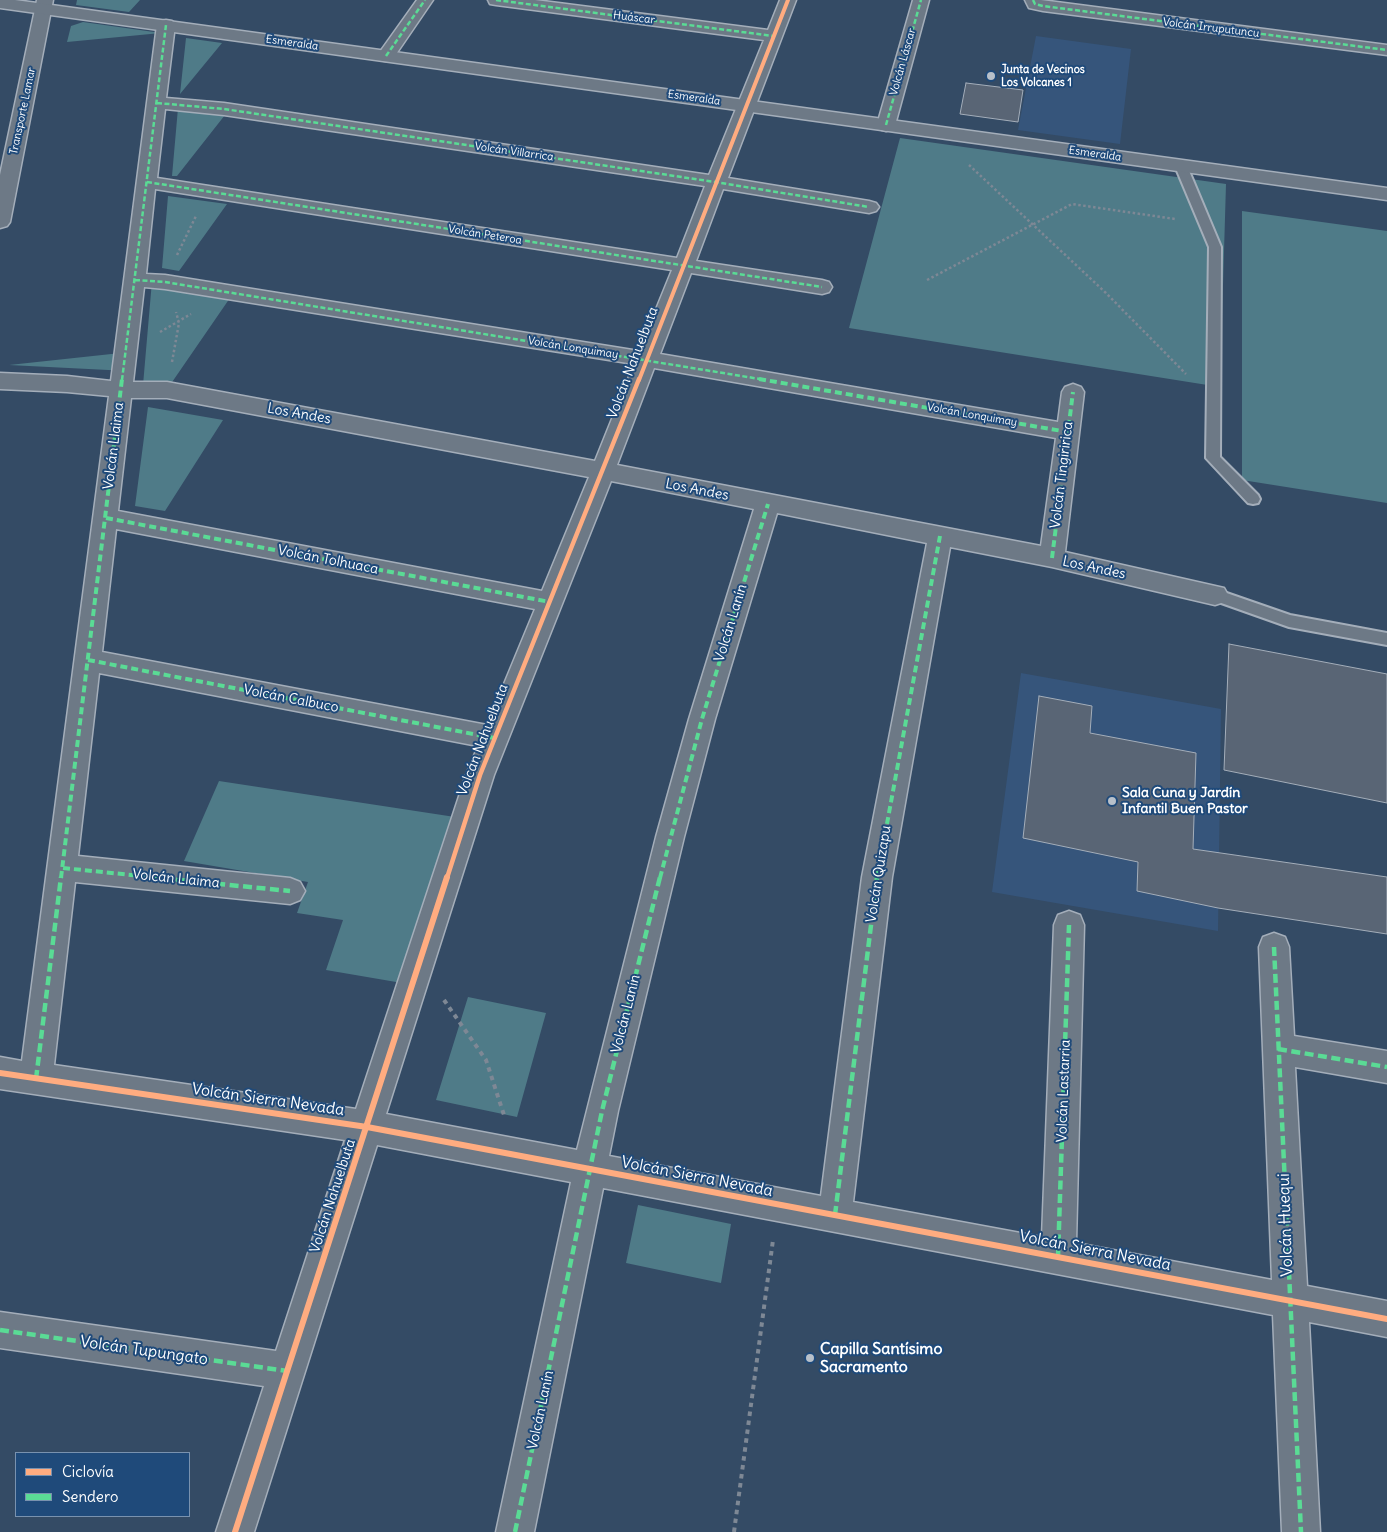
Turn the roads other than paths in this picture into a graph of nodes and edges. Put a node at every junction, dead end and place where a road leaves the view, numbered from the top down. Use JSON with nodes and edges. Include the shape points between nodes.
{"nodes":[{"id":1,"x":425,"y":0,"type":"edge"},
{"id":2,"x":496,"y":0,"type":"edge"},
{"id":3,"x":788,"y":0,"type":"edge"},
{"id":4,"x":921,"y":0,"type":"edge"},
{"id":5,"x":1034,"y":2,"type":"edge"},
{"id":6,"x":0,"y":3,"type":"edge"},
{"id":7,"x":44,"y":4,"type":"edge"},
{"id":8,"x":166,"y":25,"type":"junction"},
{"id":9,"x":773,"y":36,"type":"junction"},
{"id":10,"x":1387,"y":50,"type":"edge"},
{"id":11,"x":386,"y":56,"type":"junction"},
{"id":12,"x":157,"y":103,"type":"junction"},
{"id":13,"x":745,"y":105,"type":"junction"},
{"id":14,"x":886,"y":124,"type":"junction"},
{"id":15,"x":1181,"y":166,"type":"junction"},
{"id":16,"x":147,"y":182,"type":"junction"},
{"id":17,"x":715,"y":182,"type":"junction"},
{"id":18,"x":1387,"y":194,"type":"edge"},
{"id":19,"x":870,"y":207,"type":"dead end"},
{"id":20,"x":0,"y":222,"type":"edge"},
{"id":21,"x":683,"y":266,"type":"junction"},
{"id":22,"x":135,"y":280,"type":"junction"},
{"id":23,"x":822,"y":287,"type":"dead end"},
{"id":24,"x":646,"y":360,"type":"junction"},
{"id":25,"x":0,"y":381,"type":"edge"},
{"id":26,"x":121,"y":390,"type":"junction"},
{"id":27,"x":1073,"y":392,"type":"dead end"},
{"id":28,"x":1068,"y":432,"type":"junction"},
{"id":29,"x":603,"y":471,"type":"junction"},
{"id":30,"x":1253,"y":499,"type":"dead end"},
{"id":31,"x":768,"y":504,"type":"junction"},
{"id":32,"x":106,"y":518,"type":"junction"},
{"id":33,"x":940,"y":536,"type":"junction"},
{"id":34,"x":1052,"y":558,"type":"junction"},
{"id":35,"x":1215,"y":595,"type":"joint"},
{"id":36,"x":550,"y":602,"type":"junction"},
{"id":37,"x":1387,"y":639,"type":"edge"},
{"id":38,"x":88,"y":660,"type":"junction"},
{"id":39,"x":494,"y":738,"type":"junction"},
{"id":40,"x":63,"y":868,"type":"junction"},
{"id":41,"x":290,"y":891,"type":"dead end"},
{"id":42,"x":1069,"y":926,"type":"dead end"},
{"id":43,"x":1274,"y":947,"type":"dead end"},
{"id":44,"x":1278,"y":1049,"type":"junction"},
{"id":45,"x":1387,"y":1066,"type":"edge"},
{"id":46,"x":0,"y":1074,"type":"edge"},
{"id":47,"x":36,"y":1079,"type":"junction"},
{"id":48,"x":367,"y":1127,"type":"junction"},
{"id":49,"x":591,"y":1170,"type":"junction"},
{"id":50,"x":835,"y":1215,"type":"junction"},
{"id":51,"x":1058,"y":1257,"type":"junction"},
{"id":52,"x":1289,"y":1301,"type":"junction"},
{"id":53,"x":1387,"y":1319,"type":"edge"},
{"id":54,"x":0,"y":1330,"type":"edge"},
{"id":55,"x":287,"y":1372,"type":"junction"},
{"id":56,"x":235,"y":1532,"type":"edge"},
{"id":57,"x":515,"y":1532,"type":"edge"},
{"id":58,"x":1301,"y":1532,"type":"edge"}],
"edges":[{"from":1,"to":11,"type":"street"},
{"from":2,"to":9,"type":"street","name":"Huáscar"},
{"from":3,"to":9,"type":"street","name":"Volcán Nahuelbuta"},
{"from":4,"to":14,"type":"street","name":"Volcán Láscar"},
{"from":5,"to":10,"type":"street","name":"Volcán Irruputuncu"},
{"from":6,"to":7,"type":"street","name":"Esmeralda"},
{"from":7,"to":8,"type":"street","name":"Esmeralda"},
{"from":7,"to":20,"type":"street","name":"Transporte Lamar"},
{"from":8,"to":11,"type":"street","name":"Esmeralda"},
{"from":8,"to":12,"type":"street","name":"Volcán Llaima"},
{"from":9,"to":13,"type":"street","name":"Volcán Nahuelbuta"},
{"from":11,"to":13,"type":"street","name":"Esmeralda"},
{"from":12,"to":16,"type":"street","name":"Volcán Llaima"},
{"from":12,"to":17,"type":"street","name":"Volcán Villarrica","via":[[224,109]]},
{"from":13,"to":14,"type":"street","name":"Esmeralda"},
{"from":13,"to":17,"type":"street","name":"Volcán Nahuelbuta"},
{"from":14,"to":15,"type":"street","name":"Esmeralda"},
{"from":15,"to":18,"type":"street","name":"Esmeralda"},
{"from":15,"to":30,"type":"lane","via":[[1215,247],[1213,458]]},
{"from":16,"to":21,"type":"street","name":"Volcán Peteroa"},
{"from":16,"to":22,"type":"street","name":"Volcán Llaima"},
{"from":17,"to":19,"type":"street","name":"Volcán Villarrica"},
{"from":17,"to":21,"type":"street","name":"Volcán Nahuelbuta"},
{"from":21,"to":23,"type":"street","name":"Volcán Peteroa"},
{"from":21,"to":24,"type":"street","name":"Volcán Nahuelbuta"},
{"from":22,"to":24,"type":"street","name":"Volcán Lonquimay","via":[[165,282]]},
{"from":22,"to":26,"type":"street","name":"Volcán Llaima"},
{"from":24,"to":28,"type":"street","name":"Volcán Lonquimay"},
{"from":24,"to":29,"type":"street","name":"Volcán Nahuelbuta"},
{"from":25,"to":26,"type":"street","name":"Los Andes"},
{"from":26,"to":29,"type":"street","name":"Los Andes","via":[[167,390]]},
{"from":26,"to":32,"type":"street","name":"Volcán Llaima"},
{"from":27,"to":28,"type":"street","name":"Volcán Tingiririca"},
{"from":28,"to":34,"type":"street","name":"Volcán Tingiririca"},
{"from":29,"to":31,"type":"street","name":"Los Andes"},
{"from":29,"to":36,"type":"street","name":"Volcán Nahuelbuta"},
{"from":31,"to":33,"type":"street","name":"Los Andes"},
{"from":31,"to":49,"type":"street","name":"Volcán Lanín","via":[[702,719],[670,837],[604,1102]]},
{"from":32,"to":36,"type":"street","name":"Volcán Tolhuaca"},
{"from":32,"to":38,"type":"street","name":"Volcán Llaima"},
{"from":33,"to":34,"type":"street","name":"Los Andes"},
{"from":33,"to":50,"type":"street","name":"Volcán Quizapu","via":[[877,877]]},
{"from":34,"to":35,"type":"street","name":"Los Andes"},
{"from":35,"to":37,"type":"lane","name":"Los Andes","via":[[1289,622]]},
{"from":36,"to":39,"type":"street","name":"Volcán Nahuelbuta"},
{"from":38,"to":39,"type":"street","name":"Volcán Calbuco"},
{"from":38,"to":40,"type":"street","name":"Volcán Llaima"},
{"from":39,"to":48,"type":"street","name":"Volcán Nahuelbuta","via":[[418,961]]},
{"from":40,"to":41,"type":"street","name":"Volcán Llaima"},
{"from":40,"to":47,"type":"street","name":"Volcán Llaima"},
{"from":42,"to":51,"type":"street","name":"Volcán Lastarria"},
{"from":43,"to":44,"type":"street","name":"Volcán Huequi"},
{"from":44,"to":45,"type":"street"},
{"from":44,"to":52,"type":"street","name":"Volcán Huequi"},
{"from":46,"to":47,"type":"street","name":"Volcán Sierra Nevada"},
{"from":47,"to":48,"type":"street","name":"Volcán Sierra Nevada"},
{"from":48,"to":49,"type":"street","name":"Volcán Sierra Nevada"},
{"from":48,"to":55,"type":"street","name":"Volcán Nahuelbuta"},
{"from":49,"to":50,"type":"street","name":"Volcán Sierra Nevada"},
{"from":49,"to":57,"type":"street","name":"Volcán Lanín"},
{"from":50,"to":51,"type":"street","name":"Volcán Sierra Nevada"},
{"from":51,"to":52,"type":"street","name":"Volcán Sierra Nevada"},
{"from":52,"to":53,"type":"street","name":"Volcán Sierra Nevada"},
{"from":52,"to":58,"type":"street","name":"Volcán Huequi"},
{"from":54,"to":55,"type":"street","name":"Volcán Tupungato"},
{"from":55,"to":56,"type":"street","name":"Volcán Nahuelbuta"}]}
